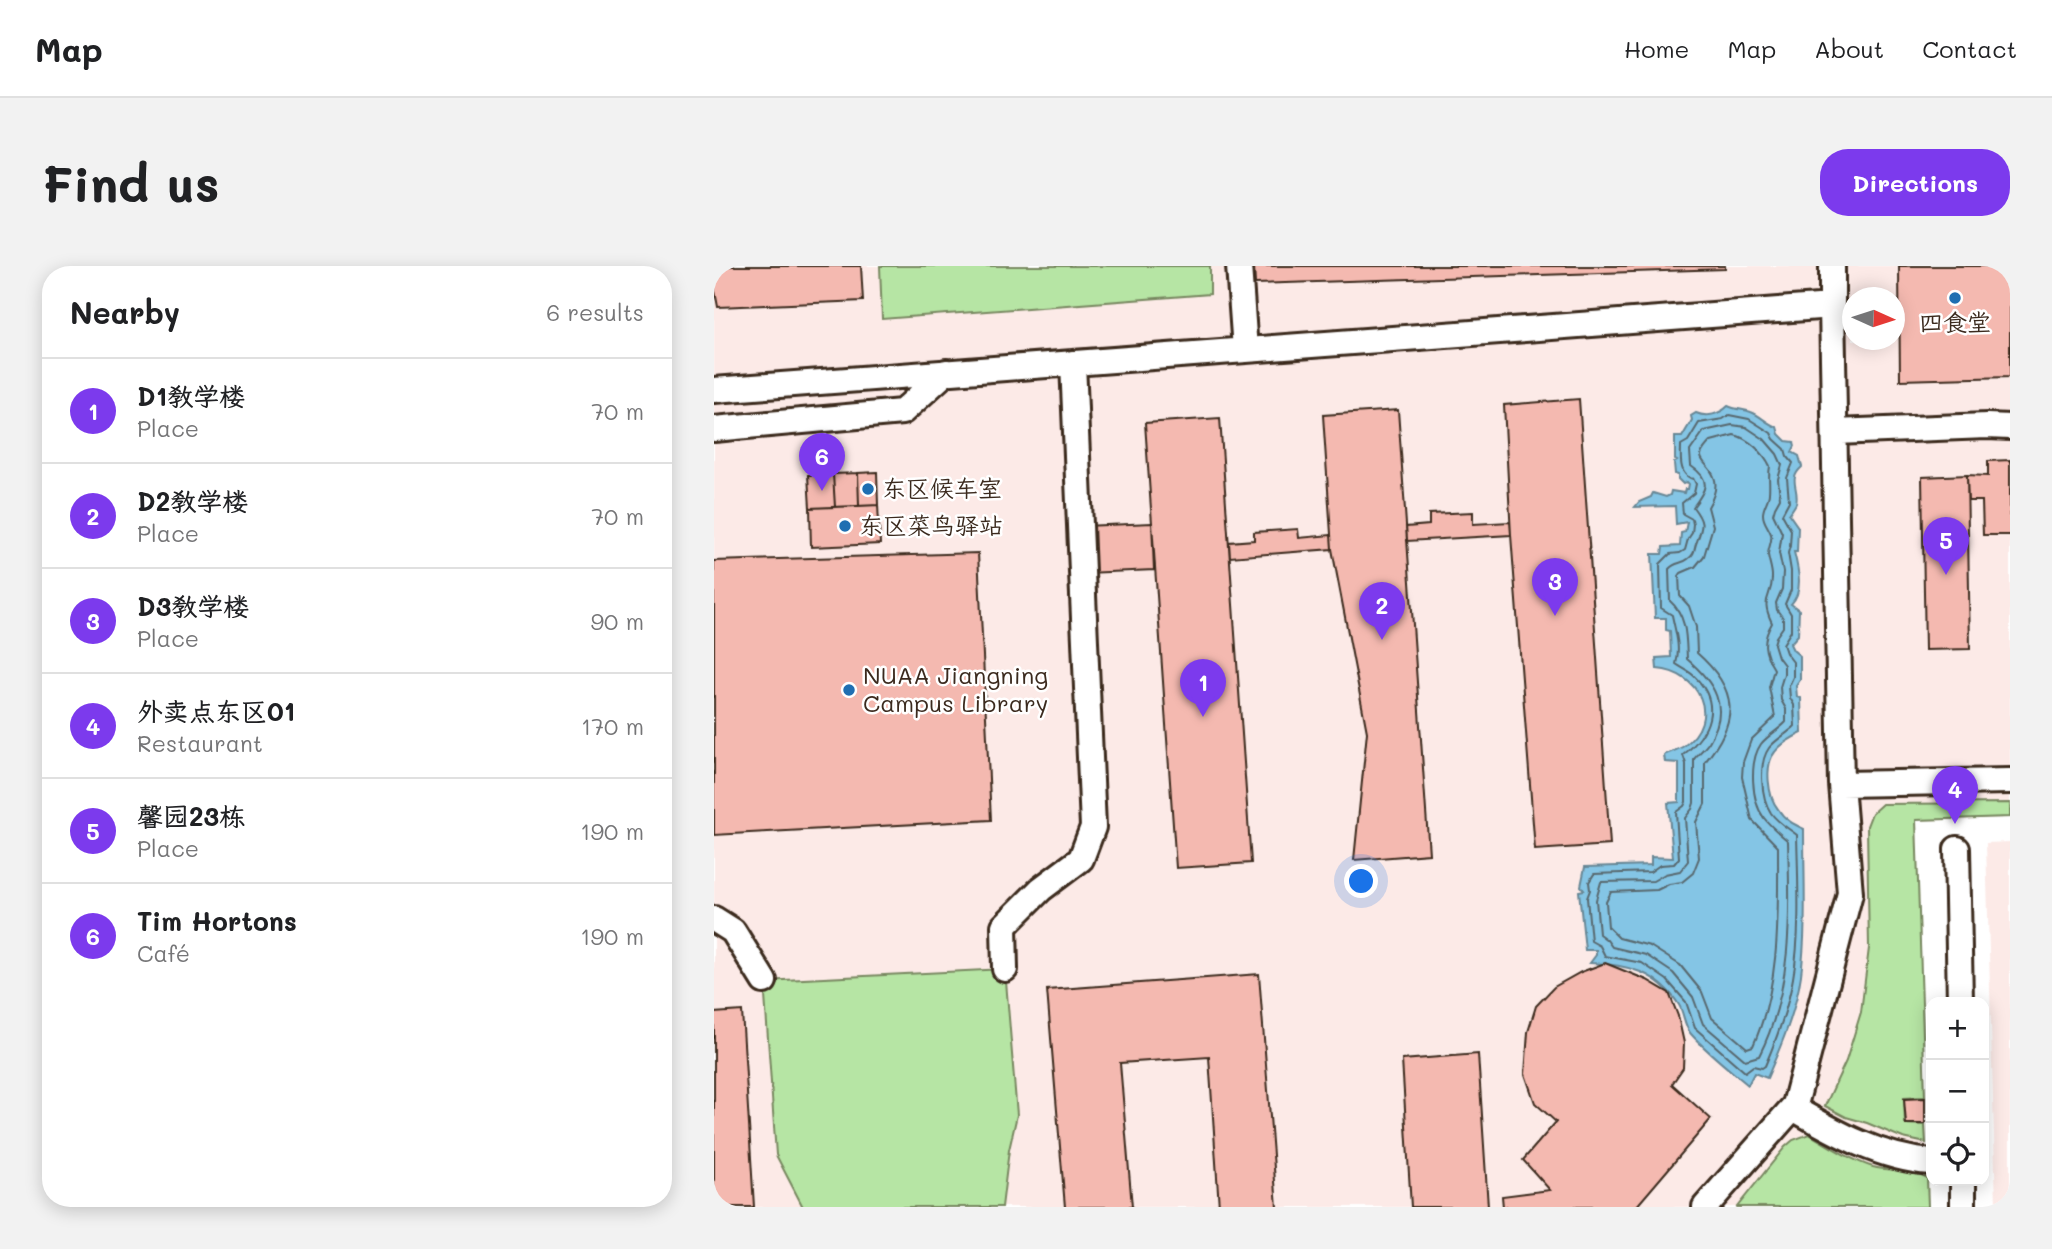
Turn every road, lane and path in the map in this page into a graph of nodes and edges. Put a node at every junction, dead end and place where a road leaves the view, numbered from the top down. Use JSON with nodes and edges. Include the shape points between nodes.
{"nodes":[{"id":1,"x":1239,"y":266,"type":"edge"},
{"id":2,"x":1832,"y":266,"type":"edge"},
{"id":3,"x":1832,"y":306,"type":"junction"},
{"id":4,"x":1245,"y":350,"type":"junction"},
{"id":5,"x":1073,"y":363,"type":"junction"},
{"id":6,"x":946,"y":372,"type":"junction"},
{"id":7,"x":714,"y":390,"type":"edge"},
{"id":8,"x":2010,"y":427,"type":"edge"},
{"id":9,"x":714,"y":429,"type":"edge"},
{"id":10,"x":1835,"y":432,"type":"junction"},
{"id":11,"x":2010,"y":781,"type":"edge"},
{"id":12,"x":1841,"y":784,"type":"junction"},
{"id":13,"x":1958,"y":849,"type":"dead end"},
{"id":14,"x":714,"y":919,"type":"edge"},
{"id":15,"x":1005,"y":969,"type":"dead end"},
{"id":16,"x":764,"y":981,"type":"dead end"},
{"id":17,"x":1960,"y":997,"type":"edge"},
{"id":18,"x":1793,"y":1108,"type":"junction"},
{"id":19,"x":1926,"y":1161,"type":"edge"},
{"id":20,"x":1963,"y":1186,"type":"edge"},
{"id":21,"x":1705,"y":1207,"type":"edge"},
{"id":22,"x":1963,"y":1207,"type":"edge"}],
"edges":[{"from":1,"to":4,"type":"street"},
{"from":2,"to":3,"type":"street"},
{"from":3,"to":4,"type":"street"},
{"from":3,"to":10,"type":"street"},
{"from":4,"to":5,"type":"street"},
{"from":5,"to":6,"type":"street"},
{"from":5,"to":15,"type":"street","via":[[1093,827],[1081,859],[1041,889],[1004,926]]},
{"from":6,"to":7,"type":"street"},
{"from":6,"to":9,"type":"street","via":[[902,412]]},
{"from":8,"to":10,"type":"street"},
{"from":10,"to":12,"type":"street"},
{"from":11,"to":12,"type":"street"},
{"from":12,"to":18,"type":"street","via":[[1850,893]]},
{"from":13,"to":17,"type":"street"},
{"from":14,"to":16,"type":"street","via":[[733,931]]},
{"from":18,"to":19,"type":"street","via":[[1844,1138]]},
{"from":18,"to":21,"type":"street"},
{"from":20,"to":22,"type":"street"}]}
